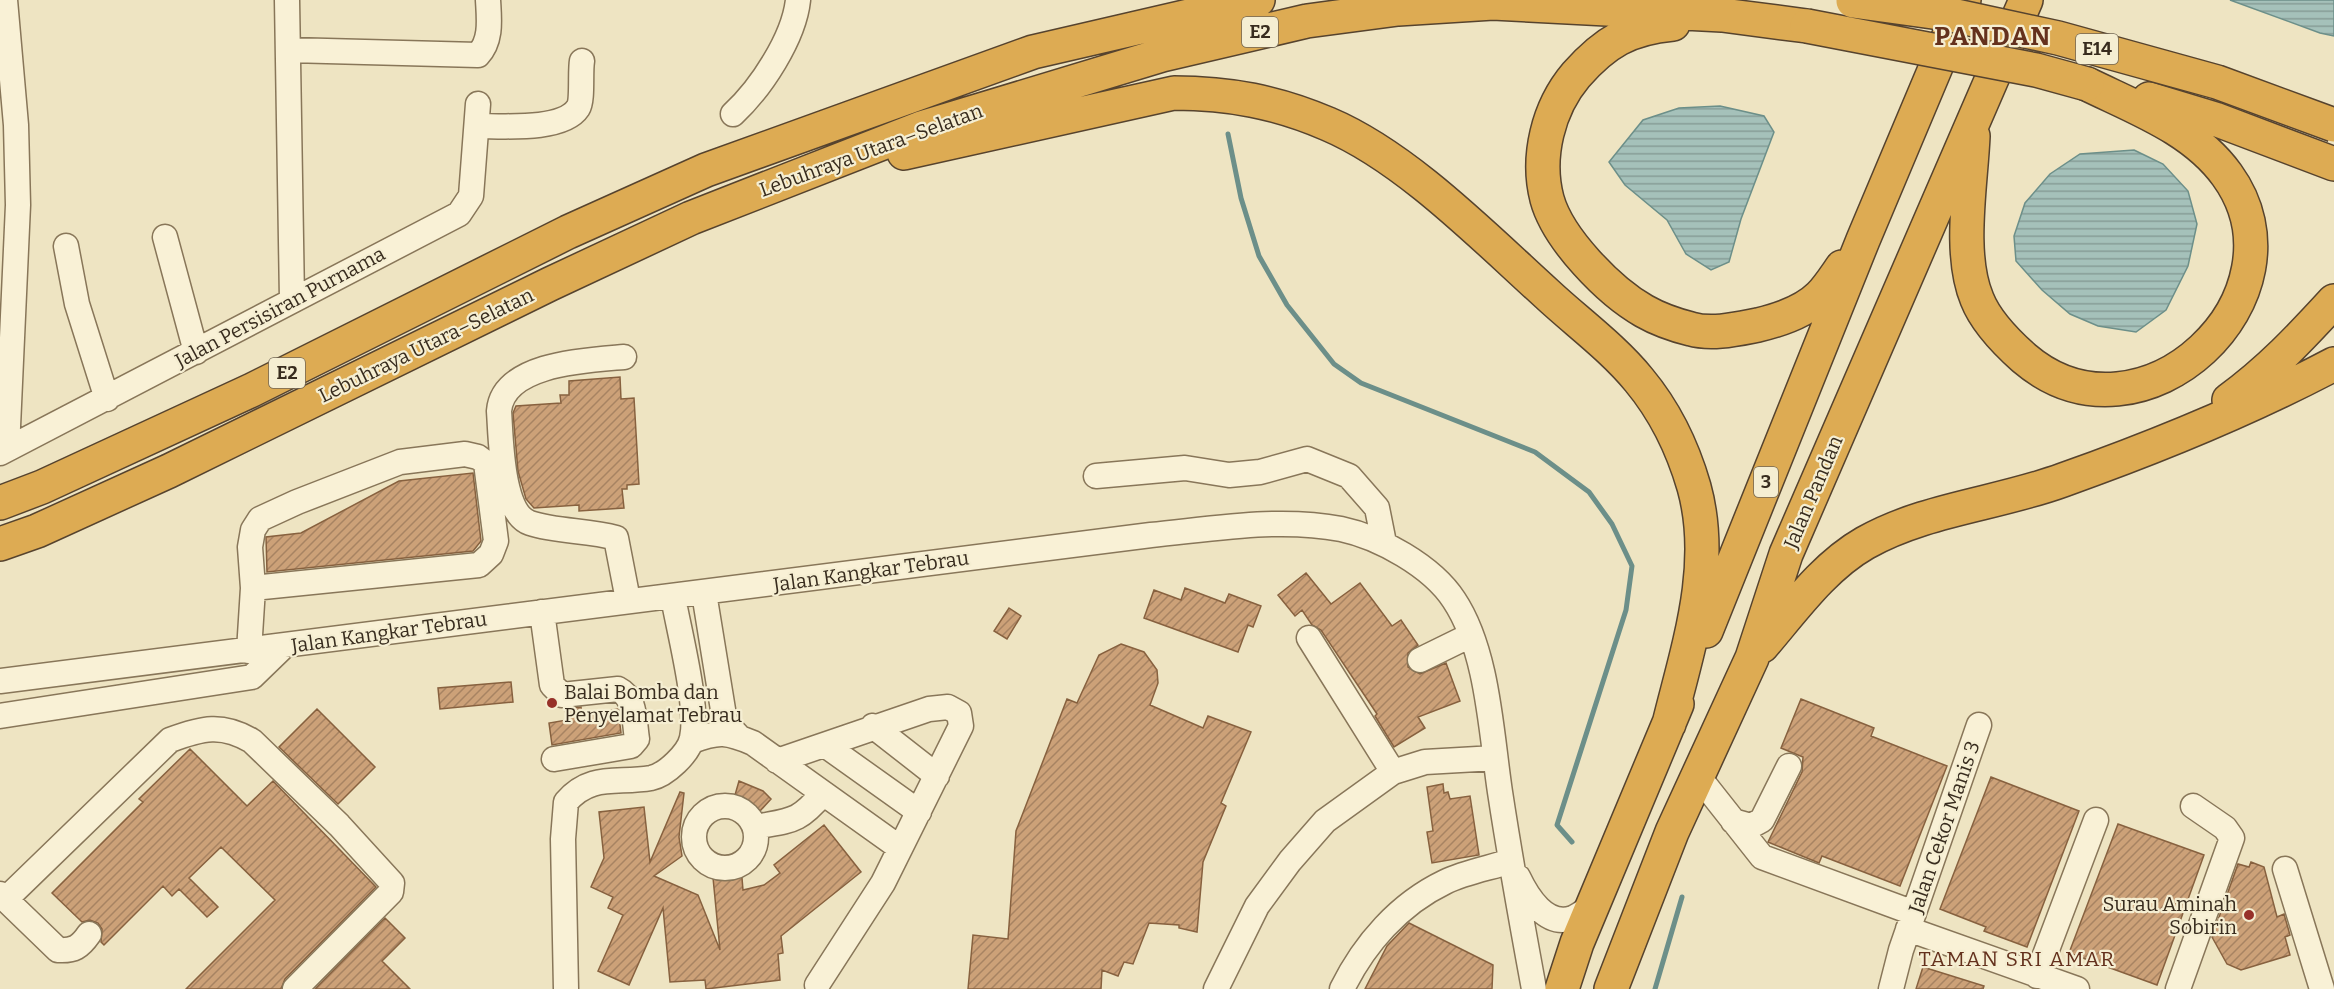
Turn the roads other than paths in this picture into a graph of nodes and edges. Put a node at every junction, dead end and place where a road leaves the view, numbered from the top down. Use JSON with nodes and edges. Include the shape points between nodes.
{"nodes":[{"id":1,"x":5,"y":0,"type":"edge"},
{"id":2,"x":287,"y":0,"type":"edge"},
{"id":3,"x":488,"y":0,"type":"edge"},
{"id":4,"x":798,"y":0,"type":"edge"},
{"id":5,"x":1179,"y":0,"type":"edge"},
{"id":6,"x":1258,"y":0,"type":"edge"},
{"id":7,"x":1848,"y":0,"type":"edge"},
{"id":8,"x":1964,"y":0,"type":"edge"},
{"id":9,"x":2026,"y":0,"type":"edge"},
{"id":10,"x":1722,"y":15,"type":"junction"},
{"id":11,"x":289,"y":50,"type":"junction"},
{"id":12,"x":1033,"y":52,"type":"junction"},
{"id":13,"x":582,"y":61,"type":"dead end"},
{"id":14,"x":2087,"y":84,"type":"junction"},
{"id":15,"x":733,"y":114,"type":"dead end"},
{"id":16,"x":1974,"y":115,"type":"junction"},
{"id":17,"x":2334,"y":125,"type":"edge"},
{"id":18,"x":2334,"y":164,"type":"edge"},
{"id":19,"x":817,"y":168,"type":"junction"},
{"id":20,"x":9,"y":205,"type":"edge"},
{"id":21,"x":165,"y":237,"type":"dead end"},
{"id":22,"x":1863,"y":240,"type":"junction"},
{"id":23,"x":66,"y":246,"type":"dead end"},
{"id":24,"x":292,"y":300,"type":"junction"},
{"id":25,"x":2334,"y":301,"type":"edge"},
{"id":26,"x":196,"y":352,"type":"junction"},
{"id":27,"x":624,"y":357,"type":"dead end"},
{"id":28,"x":2334,"y":364,"type":"edge"},
{"id":29,"x":107,"y":399,"type":"junction"},
{"id":30,"x":4,"y":451,"type":"edge"},
{"id":31,"x":2140,"y":452,"type":"junction"},
{"id":32,"x":1096,"y":476,"type":"dead end"},
{"id":33,"x":0,"y":503,"type":"edge"},
{"id":34,"x":1384,"y":543,"type":"junction"},
{"id":35,"x":0,"y":544,"type":"edge"},
{"id":36,"x":253,"y":588,"type":"junction"},
{"id":37,"x":704,"y":593,"type":"junction"},
{"id":38,"x":673,"y":597,"type":"junction"},
{"id":39,"x":628,"y":600,"type":"junction"},
{"id":40,"x":542,"y":612,"type":"junction"},
{"id":41,"x":1471,"y":635,"type":"junction"},
{"id":42,"x":1309,"y":638,"type":"dead end"},
{"id":43,"x":712,"y":645,"type":"junction"},
{"id":44,"x":284,"y":646,"type":"junction"},
{"id":45,"x":249,"y":651,"type":"junction"},
{"id":46,"x":683,"y":651,"type":"junction"},
{"id":47,"x":1752,"y":658,"type":"junction"},
{"id":48,"x":1420,"y":660,"type":"dead end"},
{"id":49,"x":0,"y":681,"type":"edge"},
{"id":50,"x":0,"y":716,"type":"edge"},
{"id":51,"x":1669,"y":724,"type":"junction"},
{"id":52,"x":1980,"y":725,"type":"dead end"},
{"id":53,"x":873,"y":726,"type":"junction"},
{"id":54,"x":738,"y":736,"type":"junction"},
{"id":55,"x":692,"y":741,"type":"junction"},
{"id":56,"x":825,"y":745,"type":"junction"},
{"id":57,"x":1495,"y":758,"type":"junction"},
{"id":58,"x":554,"y":759,"type":"dead end"},
{"id":59,"x":777,"y":761,"type":"junction"},
{"id":60,"x":1789,"y":766,"type":"dead end"},
{"id":61,"x":1393,"y":772,"type":"junction"},
{"id":62,"x":938,"y":776,"type":"junction"},
{"id":63,"x":1698,"y":776,"type":"junction"},
{"id":64,"x":823,"y":793,"type":"junction"},
{"id":65,"x":2193,"y":806,"type":"dead end"},
{"id":66,"x":919,"y":812,"type":"junction"},
{"id":67,"x":1726,"y":812,"type":"junction"},
{"id":68,"x":2096,"y":820,"type":"dead end"},
{"id":69,"x":755,"y":827,"type":"dead end"},
{"id":70,"x":900,"y":848,"type":"junction"},
{"id":71,"x":1511,"y":861,"type":"junction"},
{"id":72,"x":2285,"y":869,"type":"dead end"},
{"id":73,"x":3,"y":896,"type":"edge"},
{"id":74,"x":1593,"y":905,"type":"junction"},
{"id":75,"x":1911,"y":921,"type":"junction"},
{"id":76,"x":89,"y":934,"type":"dead end"},
{"id":77,"x":2037,"y":976,"type":"junction"},
{"id":78,"x":817,"y":985,"type":"dead end"},
{"id":79,"x":295,"y":989,"type":"edge"},
{"id":80,"x":566,"y":989,"type":"edge"},
{"id":81,"x":1216,"y":989,"type":"edge"},
{"id":82,"x":1342,"y":989,"type":"edge"},
{"id":83,"x":1534,"y":989,"type":"edge"},
{"id":84,"x":1562,"y":989,"type":"edge"},
{"id":85,"x":1611,"y":989,"type":"edge"},
{"id":86,"x":1891,"y":989,"type":"edge"},
{"id":87,"x":2077,"y":989,"type":"edge"},
{"id":88,"x":2178,"y":989,"type":"edge"},
{"id":89,"x":2322,"y":989,"type":"edge"}],
"edges":[{"from":1,"to":20,"type":"street","via":[[16,125]]},
{"from":2,"to":11,"type":"street"},
{"from":3,"to":11,"type":"street","via":[[489,26],[484,48],[478,55]]},
{"from":4,"to":15,"type":"street","via":[[797,15],[773,62],[751,98]]},
{"from":5,"to":12,"type":"highway"},
{"from":6,"to":12,"type":"highway","name":"Lebuhraya Utara–Selatan","number":"E2"},
{"from":7,"to":17,"type":"highway","number":"E14","bridge":true,"via":[[1947,14],[2058,38],[2217,82]]},
{"from":8,"to":22,"type":"highway","number":"3"},
{"from":9,"to":16,"type":"highway","name":"Jalan Pandan"},
{"from":10,"to":14,"type":"highway","name":"Lebuhraya Utara–Selatan","number":"E2","bridge":true,"via":[[1807,26],[2036,70]]},
{"from":10,"to":19,"type":"highway","name":"Lebuhraya Utara–Selatan","number":"E2","via":[[1492,3],[1398,9],[1307,21],[1162,55],[1048,88],[921,128]]},
{"from":10,"to":22,"type":"highway","via":[[1623,36],[1593,56],[1571,81],[1555,109],[1546,138],[1542,173],[1559,226],[1587,263],[1613,288],[1643,311],[1693,330],[1732,330],[1796,313],[1819,297]]},
{"from":11,"to":24,"type":"street"},
{"from":12,"to":33,"type":"highway","name":"Lebuhraya Utara–Selatan","number":"E2","via":[[649,194],[252,390]]},
{"from":13,"to":24,"type":"street","name":"Jalan Persisiran Purnama","via":[[580,101],[568,117],[551,123],[478,115],[471,196],[459,214]]},
{"from":14,"to":16,"type":"highway","via":[[2170,126],[2207,153],[2226,173],[2247,220],[2249,246],[2239,298],[2226,326],[2182,367],[2121,390],[2062,383],[2037,369],[2010,346],[1976,298],[1968,246]]},
{"from":14,"to":18,"type":"highway","number":"E14","via":[[2215,119]]},
{"from":16,"to":47,"type":"highway","name":"Jalan Pandan","via":[[1786,554]]},
{"from":19,"to":35,"type":"highway","name":"Lebuhraya Utara–Selatan","number":"E2","via":[[681,222],[169,471]]},
{"from":19,"to":51,"type":"highway","via":[[910,153],[1174,93],[1218,93],[1265,102],[1329,124],[1390,157],[1485,238],[1639,380],[1675,434],[1694,487],[1703,534],[1700,592]]},
{"from":20,"to":30,"type":"street"},
{"from":21,"to":26,"type":"street"},
{"from":22,"to":51,"type":"highway","number":"3"},
{"from":23,"to":29,"type":"street","via":[[77,304]]},
{"from":24,"to":26,"type":"street","name":"Jalan Persisiran Purnama"},
{"from":25,"to":31,"type":"highway","via":[[2258,379]]},
{"from":26,"to":29,"type":"street","name":"Jalan Persisiran Purnama"},
{"from":27,"to":39,"type":"street","via":[[563,363],[544,369],[510,388],[500,401],[499,411],[512,505],[528,523],[616,538]]},
{"from":28,"to":31,"type":"highway","via":[[2253,405]]},
{"from":29,"to":30,"type":"street","name":"Jalan Persisiran Purnama"},
{"from":31,"to":47,"type":"highway","via":[[2062,481],[1924,519],[1863,544],[1821,579]]},
{"from":32,"to":34,"type":"street","via":[[1185,468],[1229,475],[1260,472],[1307,459],[1349,476],[1377,508]]},
{"from":34,"to":37,"type":"street","name":"Jalan Kangkar Tebrau","via":[[1340,529],[1274,524],[1105,541]]},
{"from":34,"to":41,"type":"street","name":"Jalan Kangkar Tebrau","via":[[1432,576],[1454,599]]},
{"from":36,"to":36,"type":"street","via":[[250,547],[260,519],[400,462],[465,454],[486,463],[496,541],[491,554],[479,565]]},
{"from":36,"to":45,"type":"street"},
{"from":37,"to":38,"type":"street","name":"Jalan Kangkar Tebrau"},
{"from":37,"to":43,"type":"street"},
{"from":38,"to":39,"type":"street","name":"Jalan Kangkar Tebrau"},
{"from":38,"to":46,"type":"street"},
{"from":39,"to":40,"type":"street","name":"Jalan Kangkar Tebrau"},
{"from":40,"to":44,"type":"street","name":"Jalan Kangkar Tebrau"},
{"from":40,"to":58,"type":"street","via":[[556,692],[623,691],[631,698],[637,739],[630,746]]},
{"from":41,"to":48,"type":"street"},
{"from":41,"to":57,"type":"street","name":"Jalan Kangkar Tebrau","via":[[1483,679]]},
{"from":42,"to":61,"type":"street"},
{"from":43,"to":46,"type":"street"},
{"from":43,"to":54,"type":"street","via":[[725,722]]},
{"from":44,"to":45,"type":"street","name":"Jalan Kangkar Tebrau"},
{"from":44,"to":50,"type":"street","via":[[252,677]]},
{"from":45,"to":49,"type":"street","name":"Jalan Kangkar Tebrau"},
{"from":46,"to":55,"type":"street","via":[[694,718]]},
{"from":47,"to":63,"type":"highway","name":"Jalan Pandan"},
{"from":51,"to":74,"type":"highway","number":"3"},
{"from":52,"to":75,"type":"street","name":"Jalan Cekor Manis 3"},
{"from":53,"to":56,"type":"street"},
{"from":53,"to":62,"type":"street"},
{"from":53,"to":62,"type":"street","via":[[929,709],[948,707],[959,713],[961,726]]},
{"from":54,"to":55,"type":"street","via":[[715,733]]},
{"from":54,"to":59,"type":"street"},
{"from":55,"to":80,"type":"street","via":[[669,770],[651,778],[582,787],[566,802],[562,839]]},
{"from":56,"to":59,"type":"street"},
{"from":56,"to":66,"type":"street"},
{"from":57,"to":61,"type":"street","via":[[1425,762]]},
{"from":57,"to":71,"type":"street","name":"Jalan Kangkar Tebrau"},
{"from":59,"to":64,"type":"street"},
{"from":60,"to":67,"type":"street","via":[[1762,820],[1751,826]]},
{"from":61,"to":81,"type":"street","via":[[1325,821],[1290,861],[1257,906]]},
{"from":62,"to":66,"type":"street"},
{"from":63,"to":67,"type":"street"},
{"from":63,"to":85,"type":"highway","name":"Jalan Pandan"},
{"from":64,"to":69,"type":"street","via":[[795,820]]},
{"from":64,"to":70,"type":"street"},
{"from":65,"to":88,"type":"street","via":[[2228,830],[2231,842]]},
{"from":66,"to":70,"type":"street"},
{"from":67,"to":75,"type":"street","via":[[1762,857]]},
{"from":68,"to":77,"type":"street"},
{"from":70,"to":78,"type":"street","via":[[883,883]]},
{"from":71,"to":74,"type":"street","name":"Jalan Kangkar Tebrau","via":[[1526,893],[1542,912],[1556,919],[1572,918]]},
{"from":71,"to":82,"type":"street","via":[[1445,881],[1397,914],[1375,937]]},
{"from":71,"to":83,"type":"street","name":"Jalan Kangkar Tebrau"},
{"from":72,"to":89,"type":"street"},
{"from":73,"to":76,"type":"street","via":[[58,950],[71,951],[82,945]]},
{"from":73,"to":79,"type":"street","via":[[170,740],[195,731],[235,731],[260,749],[392,884],[391,892]]},
{"from":74,"to":84,"type":"highway","number":"3"},
{"from":75,"to":77,"type":"street"},
{"from":75,"to":86,"type":"street","name":"Jalan Cekor Manis 3"},
{"from":77,"to":87,"type":"street"}]}
